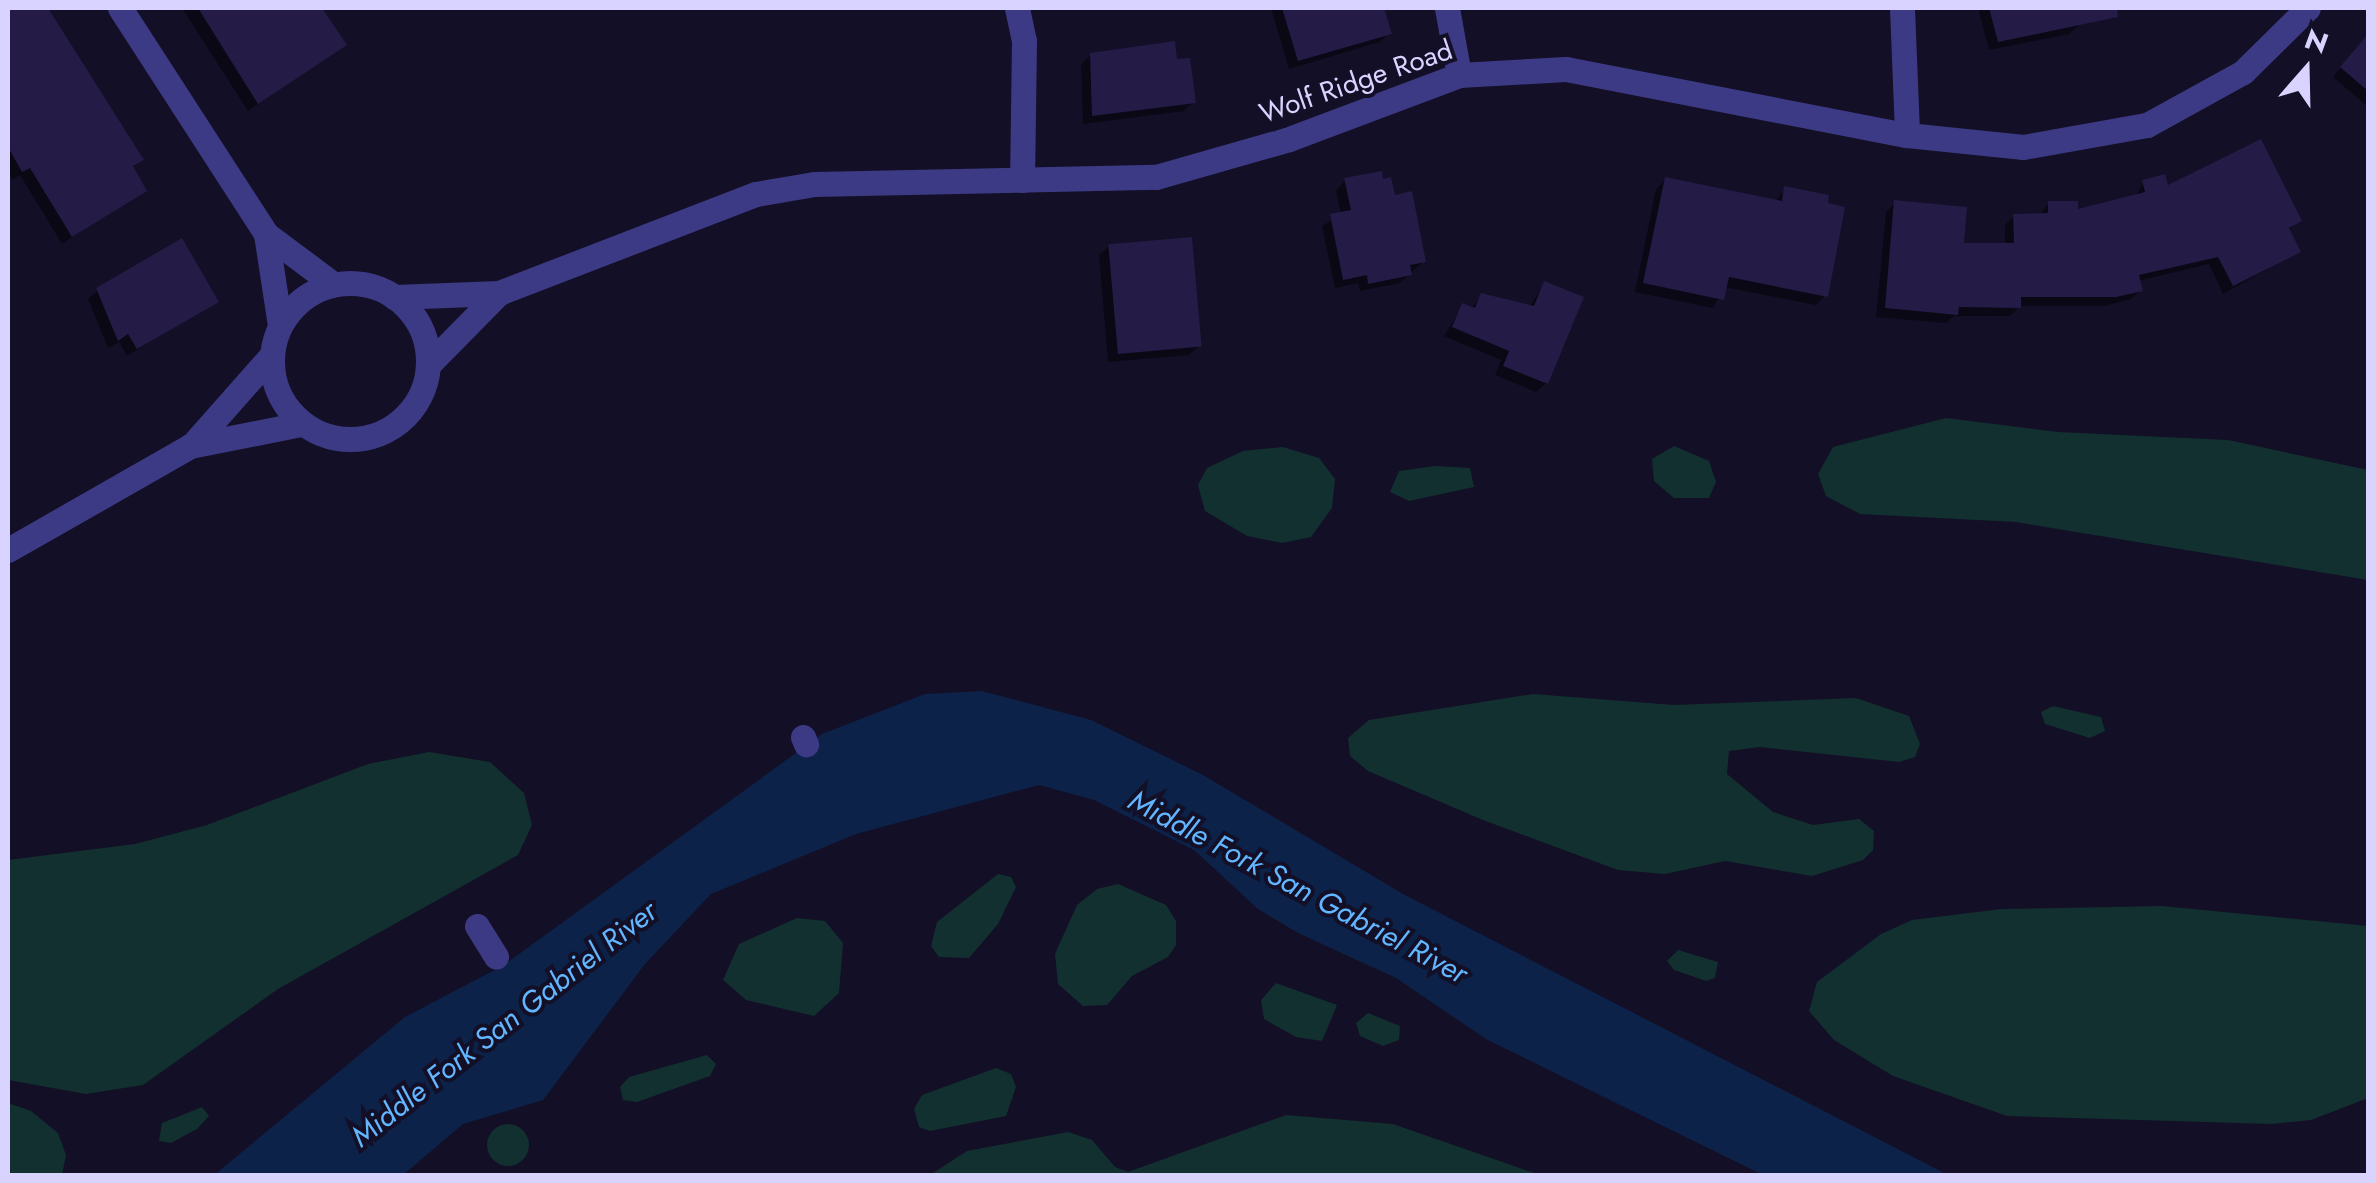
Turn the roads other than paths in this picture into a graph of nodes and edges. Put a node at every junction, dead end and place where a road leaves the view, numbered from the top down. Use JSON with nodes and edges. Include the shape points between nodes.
{"nodes":[{"id":1,"x":120,"y":8,"type":"edge"},
{"id":2,"x":1017,"y":8,"type":"edge"},
{"id":3,"x":1447,"y":8,"type":"edge"},
{"id":4,"x":1902,"y":8,"type":"edge"},
{"id":5,"x":2308,"y":8,"type":"edge"},
{"id":6,"x":1459,"y":74,"type":"junction"},
{"id":7,"x":1907,"y":135,"type":"junction"},
{"id":8,"x":1022,"y":180,"type":"junction"},
{"id":9,"x":266,"y":234,"type":"junction"},
{"id":10,"x":333,"y":284,"type":"junction"},
{"id":11,"x":499,"y":293,"type":"junction"},
{"id":12,"x":394,"y":297,"type":"junction"},
{"id":13,"x":280,"y":325,"type":"junction"},
{"id":14,"x":270,"y":356,"type":"junction"},
{"id":15,"x":428,"y":365,"type":"junction"},
{"id":16,"x":302,"y":424,"type":"junction"},
{"id":17,"x":190,"y":446,"type":"junction"},
{"id":18,"x":8,"y":550,"type":"edge"},
{"id":19,"x":477,"y":926,"type":"dead end"},
{"id":20,"x":496,"y":956,"type":"dead end"}],
"edges":[{"from":1,"to":9,"type":"street"},
{"from":2,"to":8,"type":"street","via":[[1024,42]]},
{"from":3,"to":6,"type":"street"},
{"from":4,"to":7,"type":"street"},
{"from":5,"to":7,"type":"street","name":"Wolf Ridge Road","via":[[2244,72],[2147,125],[2023,147]]},
{"from":6,"to":7,"type":"street","name":"Wolf Ridge Road","via":[[1566,69]]},
{"from":6,"to":8,"type":"street","name":"Wolf Ridge Road","via":[[1290,138],[1156,178]]},
{"from":8,"to":11,"type":"street","name":"Wolf Ridge Road","via":[[814,184],[756,194]]},
{"from":9,"to":10,"type":"street"},
{"from":9,"to":13,"type":"street"},
{"from":10,"to":12,"type":"street","via":[[360,283]]},
{"from":10,"to":13,"type":"street","via":[[309,294]]},
{"from":11,"to":12,"type":"street"},
{"from":11,"to":15,"type":"street","name":"Wolf Ridge Road"},
{"from":12,"to":15,"type":"street","via":[[422,328]]},
{"from":13,"to":14,"type":"street"},
{"from":14,"to":16,"type":"street","via":[[284,405]]},
{"from":14,"to":17,"type":"street"},
{"from":15,"to":16,"type":"street","via":[[416,405],[374,436],[324,436]]},
{"from":16,"to":17,"type":"street"},
{"from":17,"to":18,"type":"street"},
{"from":19,"to":20,"type":"street"}]}
